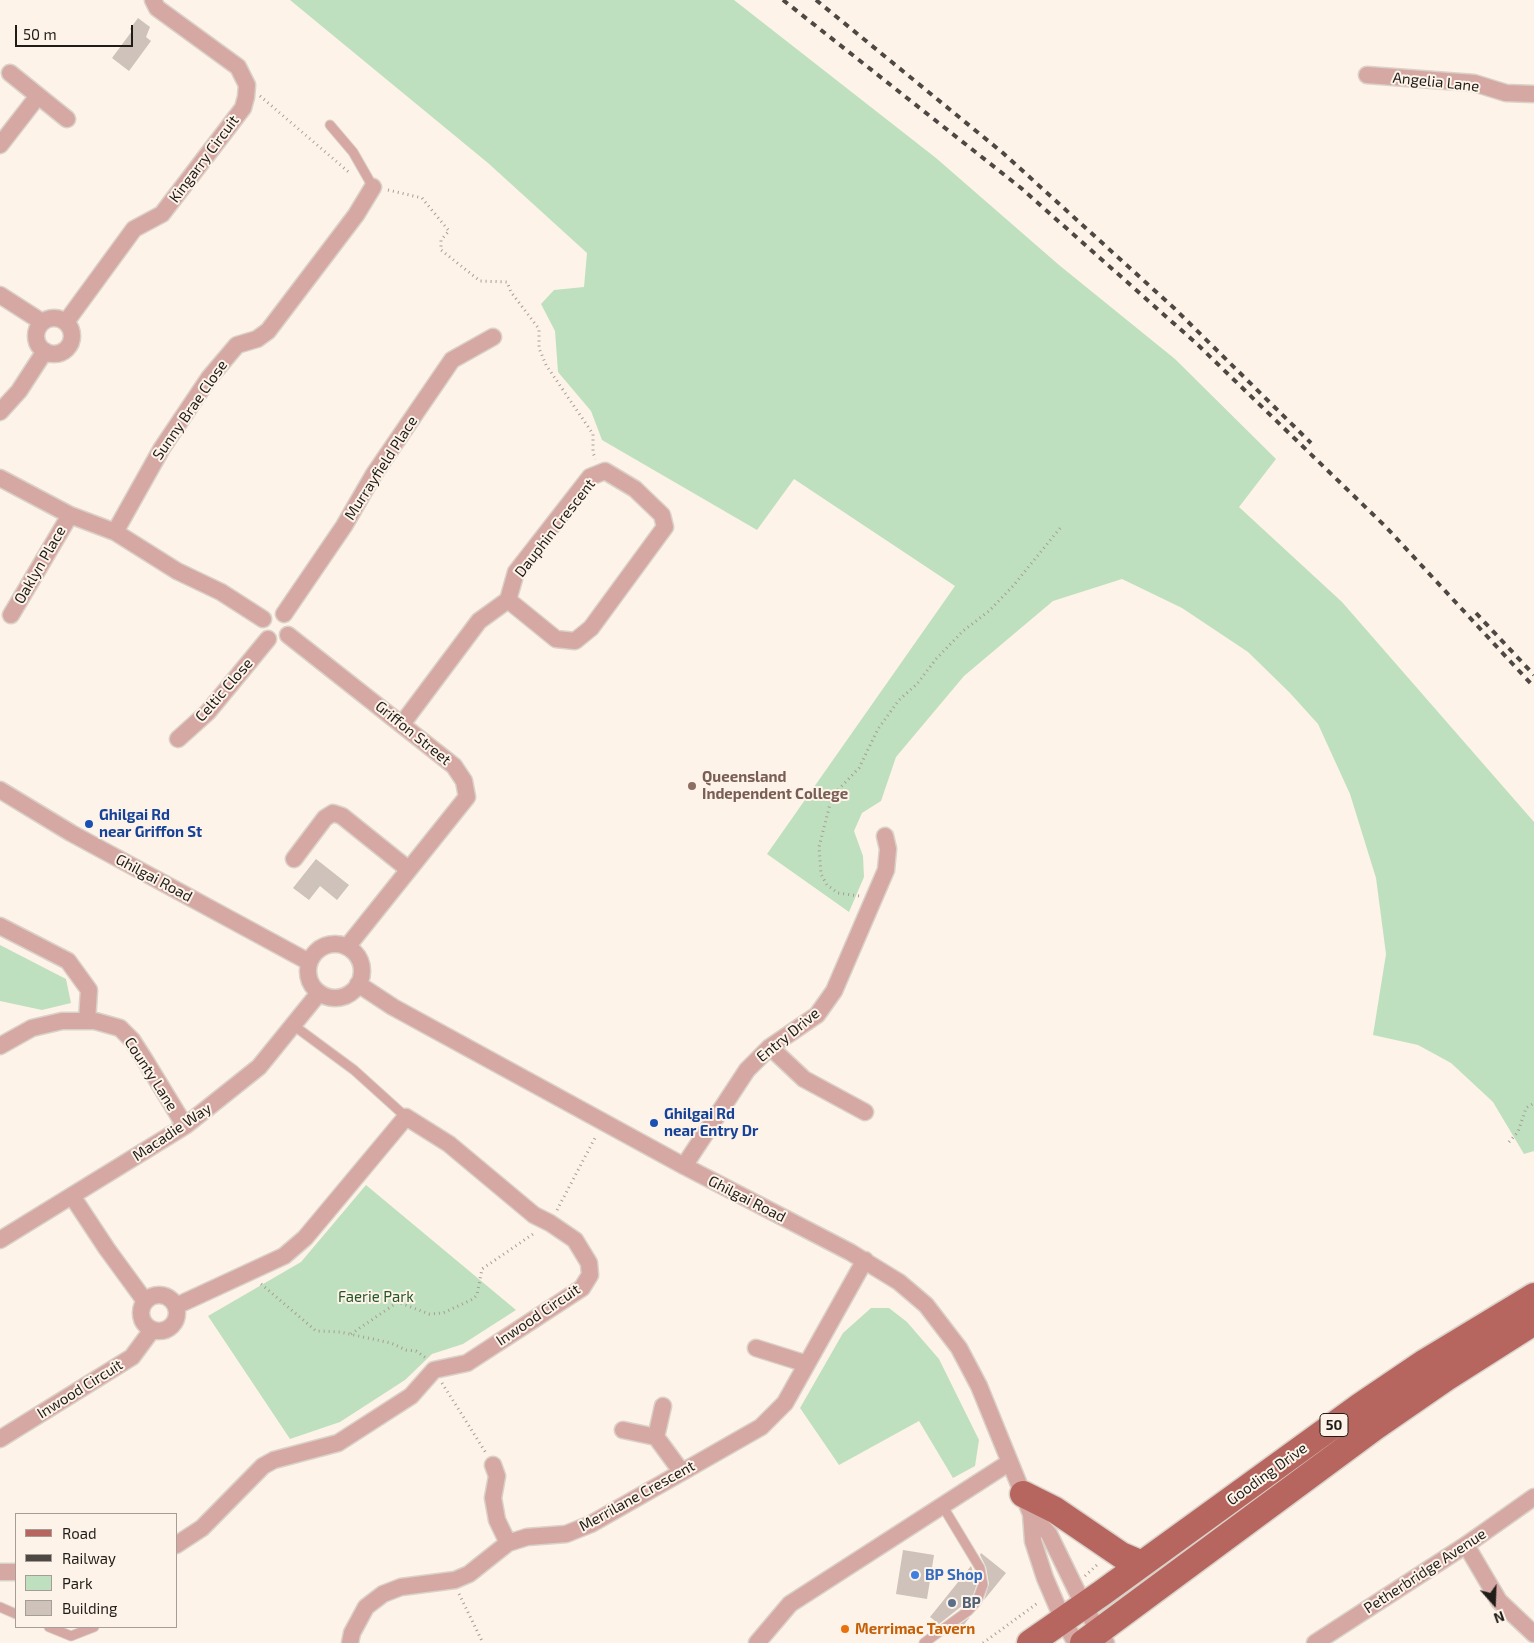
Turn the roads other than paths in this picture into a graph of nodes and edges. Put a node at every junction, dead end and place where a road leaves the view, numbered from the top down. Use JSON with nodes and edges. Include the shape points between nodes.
{"nodes":[{"id":1,"x":154,"y":0,"type":"edge"},
{"id":2,"x":10,"y":73,"type":"dead end"},
{"id":3,"x":1367,"y":76,"type":"dead end"},
{"id":4,"x":1534,"y":94,"type":"edge"},
{"id":5,"x":38,"y":96,"type":"junction"},
{"id":6,"x":67,"y":119,"type":"dead end"},
{"id":7,"x":330,"y":124,"type":"dead end"},
{"id":8,"x":0,"y":145,"type":"edge"},
{"id":9,"x":373,"y":188,"type":"joint"},
{"id":10,"x":0,"y":294,"type":"edge"},
{"id":11,"x":42,"y":322,"type":"junction"},
{"id":12,"x":66,"y":322,"type":"junction"},
{"id":13,"x":492,"y":337,"type":"dead end"},
{"id":14,"x":44,"y":351,"type":"junction"},
{"id":15,"x":0,"y":412,"type":"edge"},
{"id":16,"x":0,"y":478,"type":"edge"},
{"id":17,"x":70,"y":515,"type":"junction"},
{"id":18,"x":115,"y":532,"type":"junction"},
{"id":19,"x":508,"y":600,"type":"junction"},
{"id":20,"x":284,"y":614,"type":"junction"},
{"id":21,"x":11,"y":615,"type":"dead end"},
{"id":22,"x":263,"y":619,"type":"junction"},
{"id":23,"x":288,"y":635,"type":"junction"},
{"id":24,"x":268,"y":639,"type":"junction"},
{"id":25,"x":402,"y":724,"type":"junction"},
{"id":26,"x":178,"y":739,"type":"dead end"},
{"id":27,"x":0,"y":790,"type":"edge"},
{"id":28,"x":885,"y":836,"type":"dead end"},
{"id":29,"x":294,"y":859,"type":"dead end"},
{"id":30,"x":408,"y":869,"type":"junction"},
{"id":31,"x":0,"y":926,"type":"edge"},
{"id":32,"x":347,"y":947,"type":"junction"},
{"id":33,"x":309,"y":962,"type":"junction"},
{"id":34,"x":358,"y":984,"type":"junction"},
{"id":35,"x":320,"y":993,"type":"junction"},
{"id":36,"x":87,"y":1021,"type":"junction"},
{"id":37,"x":293,"y":1025,"type":"junction"},
{"id":38,"x":0,"y":1046,"type":"edge"},
{"id":39,"x":770,"y":1047,"type":"junction"},
{"id":40,"x":865,"y":1112,"type":"dead end"},
{"id":41,"x":406,"y":1118,"type":"junction"},
{"id":42,"x":185,"y":1126,"type":"junction"},
{"id":43,"x":684,"y":1166,"type":"junction"},
{"id":44,"x":72,"y":1196,"type":"junction"},
{"id":45,"x":0,"y":1240,"type":"edge"},
{"id":46,"x":865,"y":1260,"type":"junction"},
{"id":47,"x":1534,"y":1296,"type":"edge"},
{"id":48,"x":145,"y":1301,"type":"junction"},
{"id":49,"x":176,"y":1306,"type":"junction"},
{"id":50,"x":1534,"y":1322,"type":"edge"},
{"id":51,"x":152,"y":1330,"type":"junction"},
{"id":52,"x":756,"y":1348,"type":"dead end"},
{"id":53,"x":807,"y":1364,"type":"junction"},
{"id":54,"x":664,"y":1406,"type":"dead end"},
{"id":55,"x":623,"y":1430,"type":"dead end"},
{"id":56,"x":656,"y":1437,"type":"junction"},
{"id":57,"x":0,"y":1439,"type":"edge"},
{"id":58,"x":1010,"y":1462,"type":"junction"},
{"id":59,"x":493,"y":1465,"type":"road end"},
{"id":60,"x":681,"y":1471,"type":"junction"},
{"id":61,"x":1534,"y":1497,"type":"edge"},
{"id":62,"x":1027,"y":1504,"type":"junction"},
{"id":63,"x":942,"y":1505,"type":"junction"},
{"id":64,"x":508,"y":1543,"type":"junction"},
{"id":65,"x":178,"y":1544,"type":"edge"},
{"id":66,"x":1466,"y":1545,"type":"junction"},
{"id":67,"x":1142,"y":1564,"type":"junction"},
{"id":68,"x":0,"y":1572,"type":"edge"},
{"id":69,"x":15,"y":1572,"type":"edge"},
{"id":70,"x":1076,"y":1603,"type":"junction"},
{"id":71,"x":0,"y":1607,"type":"edge"},
{"id":72,"x":15,"y":1614,"type":"edge"},
{"id":73,"x":54,"y":1628,"type":"edge"},
{"id":74,"x":88,"y":1628,"type":"edge"},
{"id":75,"x":71,"y":1631,"type":"edge"},
{"id":76,"x":1031,"y":1631,"type":"edge"},
{"id":77,"x":1534,"y":1634,"type":"edge"},
{"id":78,"x":1096,"y":1639,"type":"edge"},
{"id":79,"x":350,"y":1643,"type":"edge"},
{"id":80,"x":757,"y":1643,"type":"edge"},
{"id":81,"x":924,"y":1643,"type":"edge"},
{"id":82,"x":1076,"y":1643,"type":"edge"},
{"id":83,"x":1315,"y":1643,"type":"edge"}],
"edges":[{"from":1,"to":12,"type":"street","name":"Kingarry Circuit","via":[[157,8],[238,67],[247,85],[246,97],[237,116],[162,214],[134,229]]},
{"from":2,"to":5,"type":"street"},
{"from":3,"to":4,"type":"street","name":"Angelia Lane","via":[[1474,83],[1506,93]]},
{"from":5,"to":6,"type":"street"},
{"from":5,"to":8,"type":"street"},
{"from":7,"to":9,"type":"lane","via":[[354,152]]},
{"from":9,"to":18,"type":"street","name":"Sunny Brae Close","via":[[268,331],[237,345],[208,378],[162,448]]},
{"from":10,"to":11,"type":"street"},
{"from":11,"to":12,"type":"street","via":[[55,318]]},
{"from":11,"to":14,"type":"street","via":[[36,338]]},
{"from":12,"to":14,"type":"street","via":[[72,333],[70,344],[60,353]]},
{"from":13,"to":20,"type":"street","name":"Murrayfield Place","via":[[452,360]]},
{"from":14,"to":15,"type":"street","via":[[19,392]]},
{"from":16,"to":17,"type":"street"},
{"from":17,"to":18,"type":"street"},
{"from":17,"to":21,"type":"street","name":"Oaklyn Place"},
{"from":18,"to":22,"type":"street"},
{"from":19,"to":19,"type":"street","name":"Dauphin Crescent","via":[[556,639],[575,640],[591,628],[665,527],[662,515],[635,489],[604,471],[590,477],[516,572]]},
{"from":19,"to":25,"type":"street","via":[[479,622]]},
{"from":20,"to":22,"type":"street","via":[[272,612]]},
{"from":20,"to":23,"type":"street","via":[[290,624]]},
{"from":22,"to":24,"type":"street","via":[[261,628]]},
{"from":23,"to":24,"type":"street","via":[[279,641]]},
{"from":23,"to":25,"type":"street","name":"Griffon Street"},
{"from":24,"to":26,"type":"street","name":"Celtic Close","via":[[208,712]]},
{"from":25,"to":30,"type":"street","name":"Griffon Street","via":[[454,766],[464,782],[466,797]]},
{"from":27,"to":33,"type":"street","name":"Ghilgai Road","via":[[71,833]]},
{"from":28,"to":39,"type":"street","name":"Entry Drive","via":[[888,849],[886,870],[834,991],[817,1015]]},
{"from":29,"to":30,"type":"street","via":[[325,818],[333,813],[342,816]]},
{"from":30,"to":32,"type":"street","name":"Griffon Street"},
{"from":31,"to":36,"type":"street","via":[[68,961],[89,990]]},
{"from":32,"to":33,"type":"street","via":[[339,944],[326,946],[318,950]]},
{"from":32,"to":34,"type":"street","via":[[361,965]]},
{"from":33,"to":35,"type":"street","via":[[310,981]]},
{"from":34,"to":35,"type":"street","via":[[352,992],[338,998]]},
{"from":34,"to":43,"type":"street","name":"Ghilgai Road","via":[[393,1007]]},
{"from":35,"to":37,"type":"street","name":"Macadie Way"},
{"from":36,"to":38,"type":"street","name":"County Lane","via":[[62,1021],[32,1028]]},
{"from":36,"to":42,"type":"street","name":"County Lane","via":[[120,1028],[132,1040]]},
{"from":37,"to":41,"type":"lane","via":[[354,1070]]},
{"from":37,"to":42,"type":"street","name":"Macadie Way","via":[[259,1067]]},
{"from":39,"to":40,"type":"street","via":[[804,1079]]},
{"from":39,"to":43,"type":"street","name":"Entry Drive","via":[[747,1070]]},
{"from":41,"to":49,"type":"street","via":[[305,1238],[284,1256]]},
{"from":41,"to":65,"type":"street","name":"Inwood Circuit","via":[[450,1144],[534,1215],[575,1240],[589,1262],[590,1275],[582,1288],[467,1363],[434,1370],[411,1396],[338,1444],[282,1457],[263,1466],[202,1528]]},
{"from":42,"to":44,"type":"street","name":"Macadie Way"},
{"from":43,"to":46,"type":"street","name":"Ghilgai Road"},
{"from":44,"to":45,"type":"street","name":"Macadie Way"},
{"from":44,"to":48,"type":"street"},
{"from":46,"to":53,"type":"street","name":"Merrilane Crescent"},
{"from":46,"to":58,"type":"street","name":"Ghilgai Road","via":[[926,1305],[948,1333],[979,1386]]},
{"from":47,"to":67,"type":"main road","name":"Gooding Drive","number":"50","via":[[1360,1406]]},
{"from":48,"to":49,"type":"street","via":[[159,1295],[172,1300]]},
{"from":48,"to":51,"type":"street","via":[[142,1319]]},
{"from":49,"to":51,"type":"street","via":[[177,1317],[172,1326],[162,1331]]},
{"from":50,"to":78,"type":"main road","name":"Gooding Drive","number":"50","via":[[1375,1427]]},
{"from":51,"to":57,"type":"street","name":"Inwood Circuit","via":[[132,1357]]},
{"from":52,"to":53,"type":"street"},
{"from":53,"to":60,"type":"street","name":"Merrilane Crescent","via":[[785,1403],[761,1427]]},
{"from":54,"to":56,"type":"street"},
{"from":55,"to":56,"type":"street"},
{"from":56,"to":60,"type":"street"},
{"from":58,"to":62,"type":"street","name":"Ghilgai Road"},
{"from":58,"to":63,"type":"street"},
{"from":59,"to":64,"type":"street","via":[[497,1476],[493,1498],[497,1520]]},
{"from":60,"to":64,"type":"street","name":"Merrilane Crescent","via":[[591,1524],[566,1534],[527,1537]]},
{"from":61,"to":66,"type":"street","name":"Petherbridge Avenue"},
{"from":62,"to":67,"type":"main road","via":[[1055,1510],[1122,1555]]},
{"from":62,"to":70,"type":"street","name":"Ghilgai Road","via":[[1050,1534]]},
{"from":62,"to":70,"type":"street","name":"Ghilgai Road","via":[[1033,1541],[1045,1578]]},
{"from":63,"to":80,"type":"street","via":[[790,1604]]},
{"from":63,"to":81,"type":"lane","via":[[980,1568],[983,1585],[977,1601],[968,1611]]},
{"from":64,"to":79,"type":"street","name":"Merrilane Crescent","via":[[469,1574],[455,1580],[400,1587],[383,1594],[366,1607]]},
{"from":66,"to":77,"type":"street","via":[[1499,1601]]},
{"from":66,"to":83,"type":"street","name":"Petherbridge Avenue"},
{"from":67,"to":70,"type":"main road","name":"Gooding Drive","number":"50"},
{"from":68,"to":69,"type":"street"},
{"from":70,"to":76,"type":"main road","name":"Gooding Drive","number":"50"},
{"from":70,"to":78,"type":"street"},
{"from":70,"to":82,"type":"street","name":"Ghilgai Road"},
{"from":71,"to":72,"type":"lane"},
{"from":73,"to":75,"type":"lane"},
{"from":74,"to":75,"type":"lane"}]}
